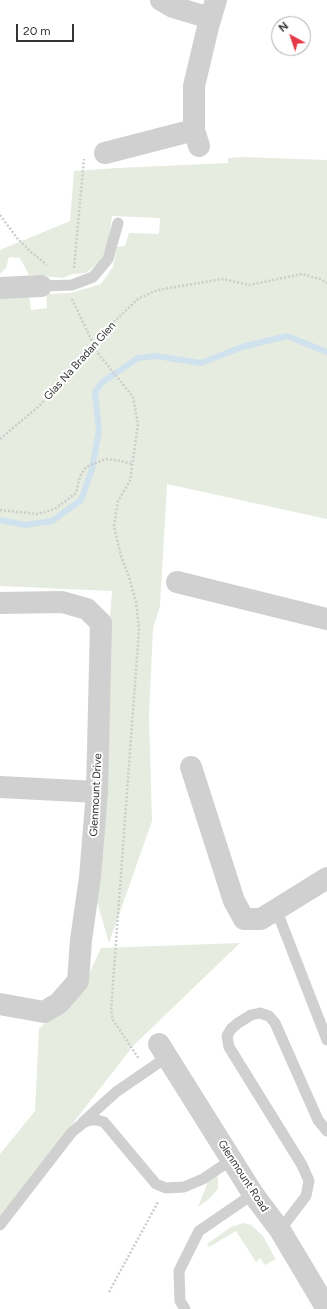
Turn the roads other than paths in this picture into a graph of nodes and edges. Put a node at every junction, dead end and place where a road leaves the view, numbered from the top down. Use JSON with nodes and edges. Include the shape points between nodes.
{"nodes":[{"id":1,"x":161,"y":0,"type":"edge"},
{"id":2,"x":213,"y":9,"type":"edge"},
{"id":3,"x":105,"y":153,"type":"road end"},
{"id":4,"x":118,"y":223,"type":"dead end"},
{"id":5,"x":41,"y":286,"type":"joint"},
{"id":6,"x":0,"y":288,"type":"edge"},
{"id":7,"x":177,"y":582,"type":"dead end"},
{"id":8,"x":0,"y":604,"type":"edge"},
{"id":9,"x":327,"y":620,"type":"edge"},
{"id":10,"x":190,"y":767,"type":"dead end"},
{"id":11,"x":0,"y":787,"type":"edge"},
{"id":12,"x":97,"y":792,"type":"junction"},
{"id":13,"x":327,"y":878,"type":"edge"},
{"id":14,"x":276,"y":909,"type":"junction"},
{"id":15,"x":0,"y":1004,"type":"edge"},
{"id":16,"x":327,"y":1040,"type":"edge"},
{"id":17,"x":163,"y":1051,"type":"joint"},
{"id":18,"x":327,"y":1131,"type":"edge"},
{"id":19,"x":72,"y":1132,"type":"junction"},
{"id":20,"x":231,"y":1160,"type":"junction"},
{"id":21,"x":253,"y":1194,"type":"junction"},
{"id":22,"x":0,"y":1225,"type":"edge"},
{"id":23,"x":280,"y":1230,"type":"junction"},
{"id":24,"x":185,"y":1309,"type":"edge"},
{"id":25,"x":327,"y":1309,"type":"edge"}],
"edges":[{"from":1,"to":2,"type":"street","via":[[173,7]]},
{"from":2,"to":3,"type":"street","via":[[194,86],[196,138]]},
{"from":4,"to":5,"type":"lane","via":[[108,259],[93,277],[72,285]]},
{"from":5,"to":6,"type":"street"},
{"from":7,"to":9,"type":"street"},
{"from":8,"to":12,"type":"street","name":"Glenmount Drive","via":[[62,602],[87,609],[101,624]]},
{"from":10,"to":14,"type":"street","via":[[234,901],[244,919],[261,919]]},
{"from":11,"to":12,"type":"street"},
{"from":12,"to":15,"type":"street","name":"Glenmount Drive","via":[[78,981],[60,1003],[44,1012]]},
{"from":13,"to":14,"type":"street"},
{"from":14,"to":16,"type":"lane"},
{"from":17,"to":19,"type":"lane","via":[[147,1071],[116,1092]]},
{"from":17,"to":20,"type":"street","name":"Glenmount Road"},
{"from":18,"to":23,"type":"lane","via":[[318,1120],[275,1023],[269,1016],[260,1013],[251,1015],[231,1029],[227,1036],[229,1047],[302,1165],[309,1181],[306,1196]]},
{"from":19,"to":20,"type":"lane","via":[[90,1120],[104,1122],[156,1184],[166,1188],[184,1187],[203,1179]]},
{"from":19,"to":22,"type":"lane"},
{"from":20,"to":21,"type":"street","name":"Glenmount Road"},
{"from":21,"to":23,"type":"street","name":"Glenmount Road"},
{"from":21,"to":24,"type":"lane","via":[[199,1231],[179,1270],[180,1301]]},
{"from":23,"to":25,"type":"street","name":"Glenmount Road"}]}
